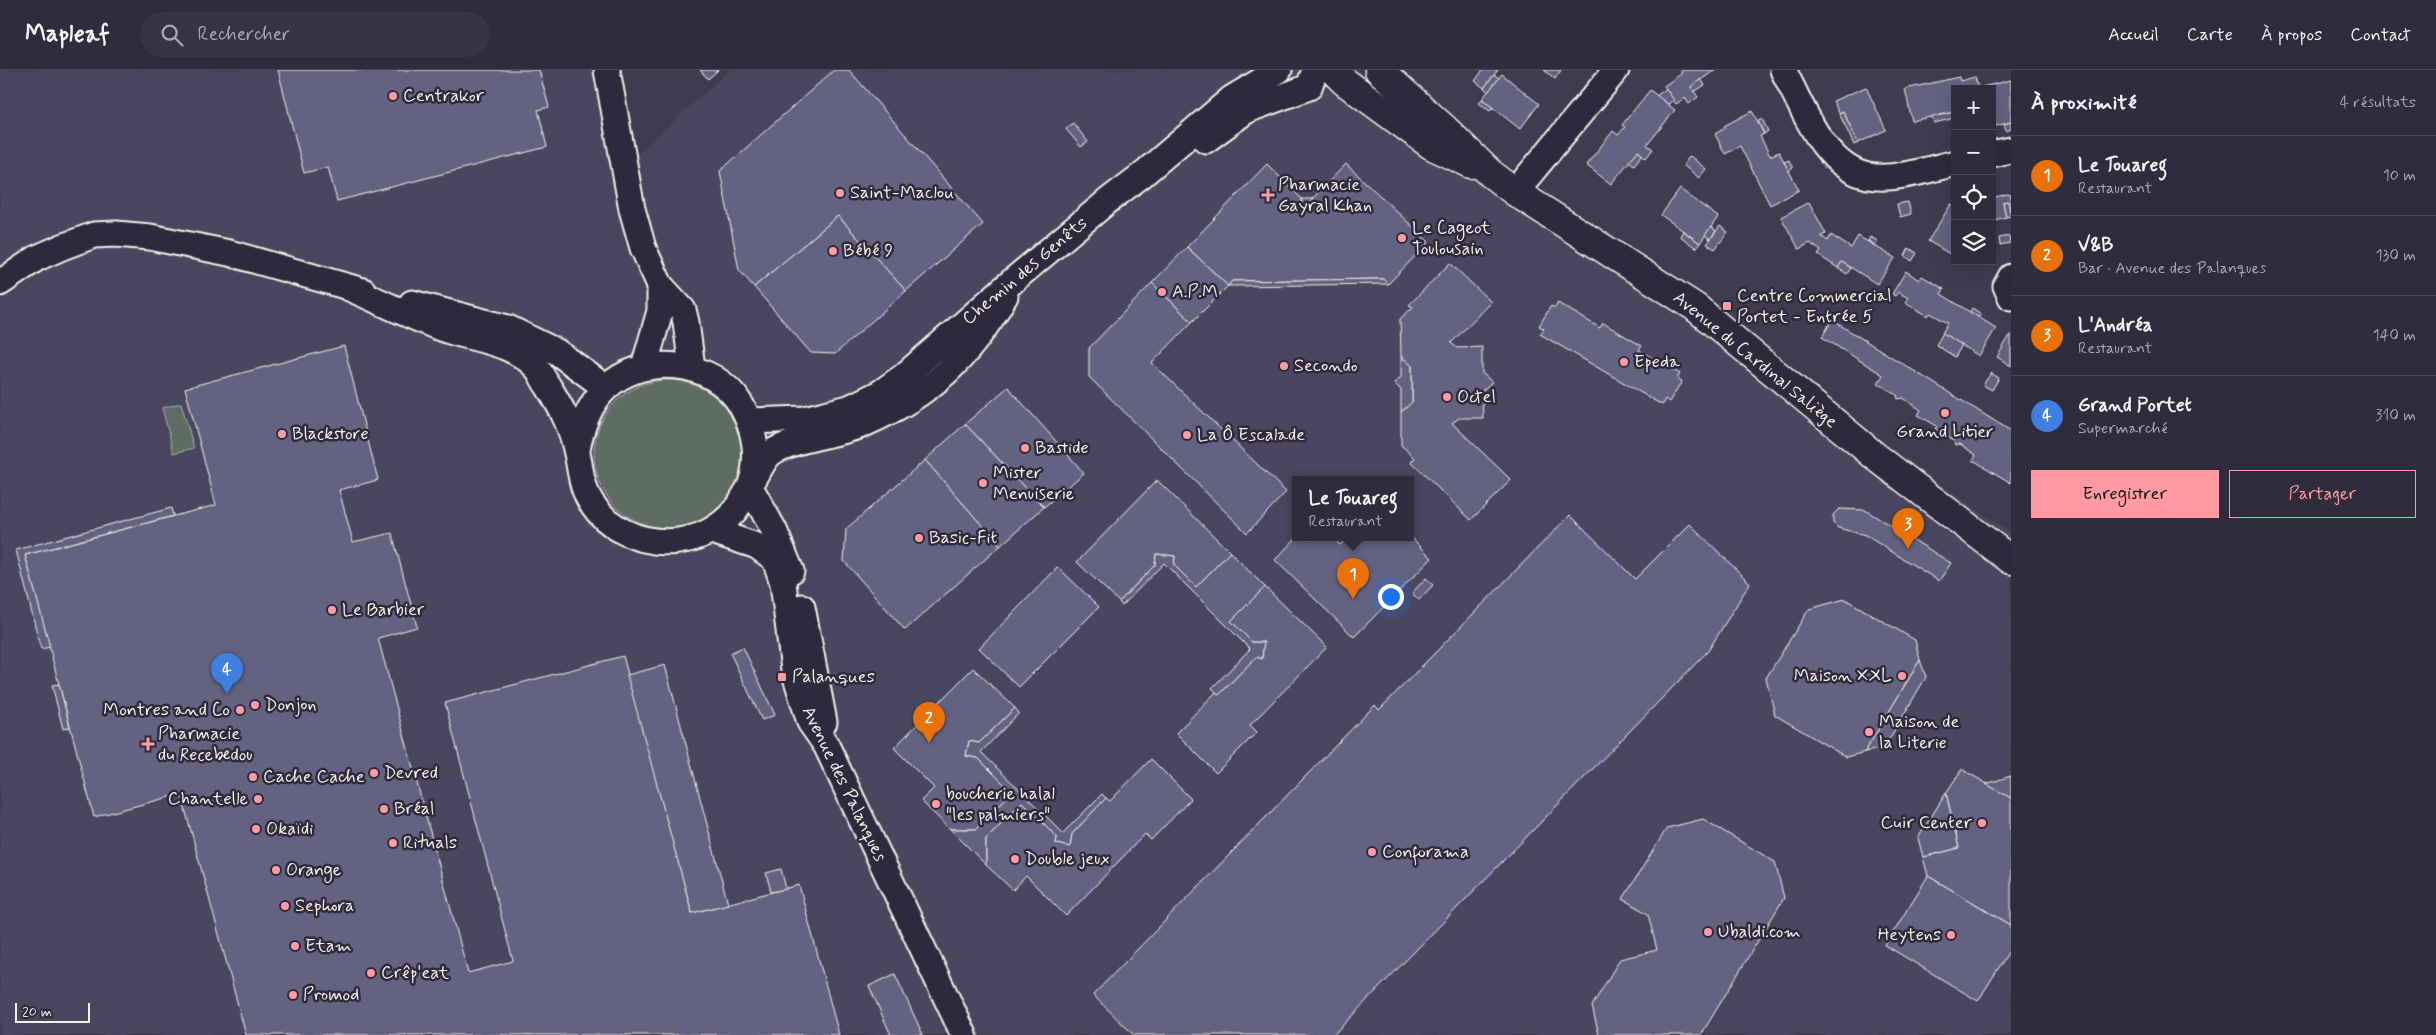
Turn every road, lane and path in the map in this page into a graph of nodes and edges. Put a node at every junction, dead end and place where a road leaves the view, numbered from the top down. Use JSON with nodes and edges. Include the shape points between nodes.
{"nodes":[{"id":1,"x":606,"y":70,"type":"edge"},
{"id":2,"x":1278,"y":70,"type":"edge"},
{"id":3,"x":1315,"y":70,"type":"edge"},
{"id":4,"x":1333,"y":70,"type":"edge"},
{"id":5,"x":1379,"y":70,"type":"edge"},
{"id":6,"x":1616,"y":70,"type":"edge"},
{"id":7,"x":1784,"y":70,"type":"edge"},
{"id":8,"x":2011,"y":150,"type":"edge"},
{"id":9,"x":1996,"y":153,"type":"edge"},
{"id":10,"x":1951,"y":164,"type":"edge"},
{"id":11,"x":1490,"y":173,"type":"junction"},
{"id":12,"x":1142,"y":175,"type":"junction"},
{"id":13,"x":1515,"y":192,"type":"junction"},
{"id":14,"x":2011,"y":277,"type":"edge"},
{"id":15,"x":1016,"y":278,"type":"junction"},
{"id":16,"x":0,"y":283,"type":"edge"},
{"id":17,"x":660,"y":285,"type":"junction"},
{"id":18,"x":347,"y":287,"type":"junction"},
{"id":19,"x":2011,"y":297,"type":"edge"},
{"id":20,"x":644,"y":367,"type":"junction"},
{"id":21,"x":692,"y":368,"type":"junction"},
{"id":22,"x":606,"y":388,"type":"junction"},
{"id":23,"x":750,"y":421,"type":"junction"},
{"id":24,"x":577,"y":450,"type":"junction"},
{"id":25,"x":751,"y":485,"type":"junction"},
{"id":26,"x":712,"y":531,"type":"junction"},
{"id":27,"x":2011,"y":560,"type":"edge"},
{"id":28,"x":826,"y":744,"type":"junction"},
{"id":29,"x":964,"y":1035,"type":"edge"}],
"edges":[{"from":1,"to":17,"type":"street","via":[[632,209],[643,248]]},
{"from":2,"to":12,"type":"street","name":"Chemin des Genêts","via":[[1231,99]]},
{"from":3,"to":12,"type":"street","via":[[1309,87],[1247,110],[1173,168]]},
{"from":4,"to":11,"type":"main road","via":[[1431,145]]},
{"from":5,"to":11,"type":"main road"},
{"from":6,"to":13,"type":"street"},
{"from":7,"to":10,"type":"street","via":[[1826,149],[1847,168],[1869,176],[1895,175]]},
{"from":8,"to":9,"type":"street"},
{"from":11,"to":13,"type":"main road","name":"Avenue du Cardinal Saliège"},
{"from":12,"to":15,"type":"street","name":"Chemin des Genêts"},
{"from":13,"to":27,"type":"main road","name":"Avenue du Cardinal Saliège","via":[[1696,307],[1874,456]]},
{"from":14,"to":19,"type":"street","via":[[2006,286]]},
{"from":15,"to":23,"type":"street","name":"Chemin des Genêts","via":[[904,376],[880,393],[849,408],[805,419]]},
{"from":15,"to":25,"type":"street","via":[[989,324],[967,353],[939,380],[915,397],[864,424],[770,454]]},
{"from":16,"to":18,"type":"street","via":[[37,258],[62,247],[94,235],[116,234],[150,237],[229,253]]},
{"from":17,"to":20,"type":"street","via":[[660,311]]},
{"from":17,"to":21,"type":"street","via":[[682,310]]},
{"from":18,"to":22,"type":"street","via":[[508,328],[557,352]]},
{"from":18,"to":24,"type":"street","via":[[440,328],[485,339],[520,355],[537,368],[567,418]]},
{"from":20,"to":21,"type":"street"},
{"from":20,"to":22,"type":"street"},
{"from":21,"to":23,"type":"street","via":[[716,380],[730,392]]},
{"from":22,"to":24,"type":"street","via":[[591,406],[581,428]]},
{"from":23,"to":25,"type":"street","via":[[756,441]]},
{"from":24,"to":26,"type":"street","via":[[580,478],[591,502],[610,523],[633,537],[660,543],[687,541]]},
{"from":25,"to":26,"type":"street","via":[[735,512]]},
{"from":25,"to":28,"type":"street","via":[[774,530],[800,595],[824,716]]},
{"from":26,"to":28,"type":"street","name":"Avenue des Palanques","via":[[757,546],[775,559],[784,583],[794,670],[810,722]]},
{"from":28,"to":29,"type":"street","name":"Avenue des Palanques"}]}
